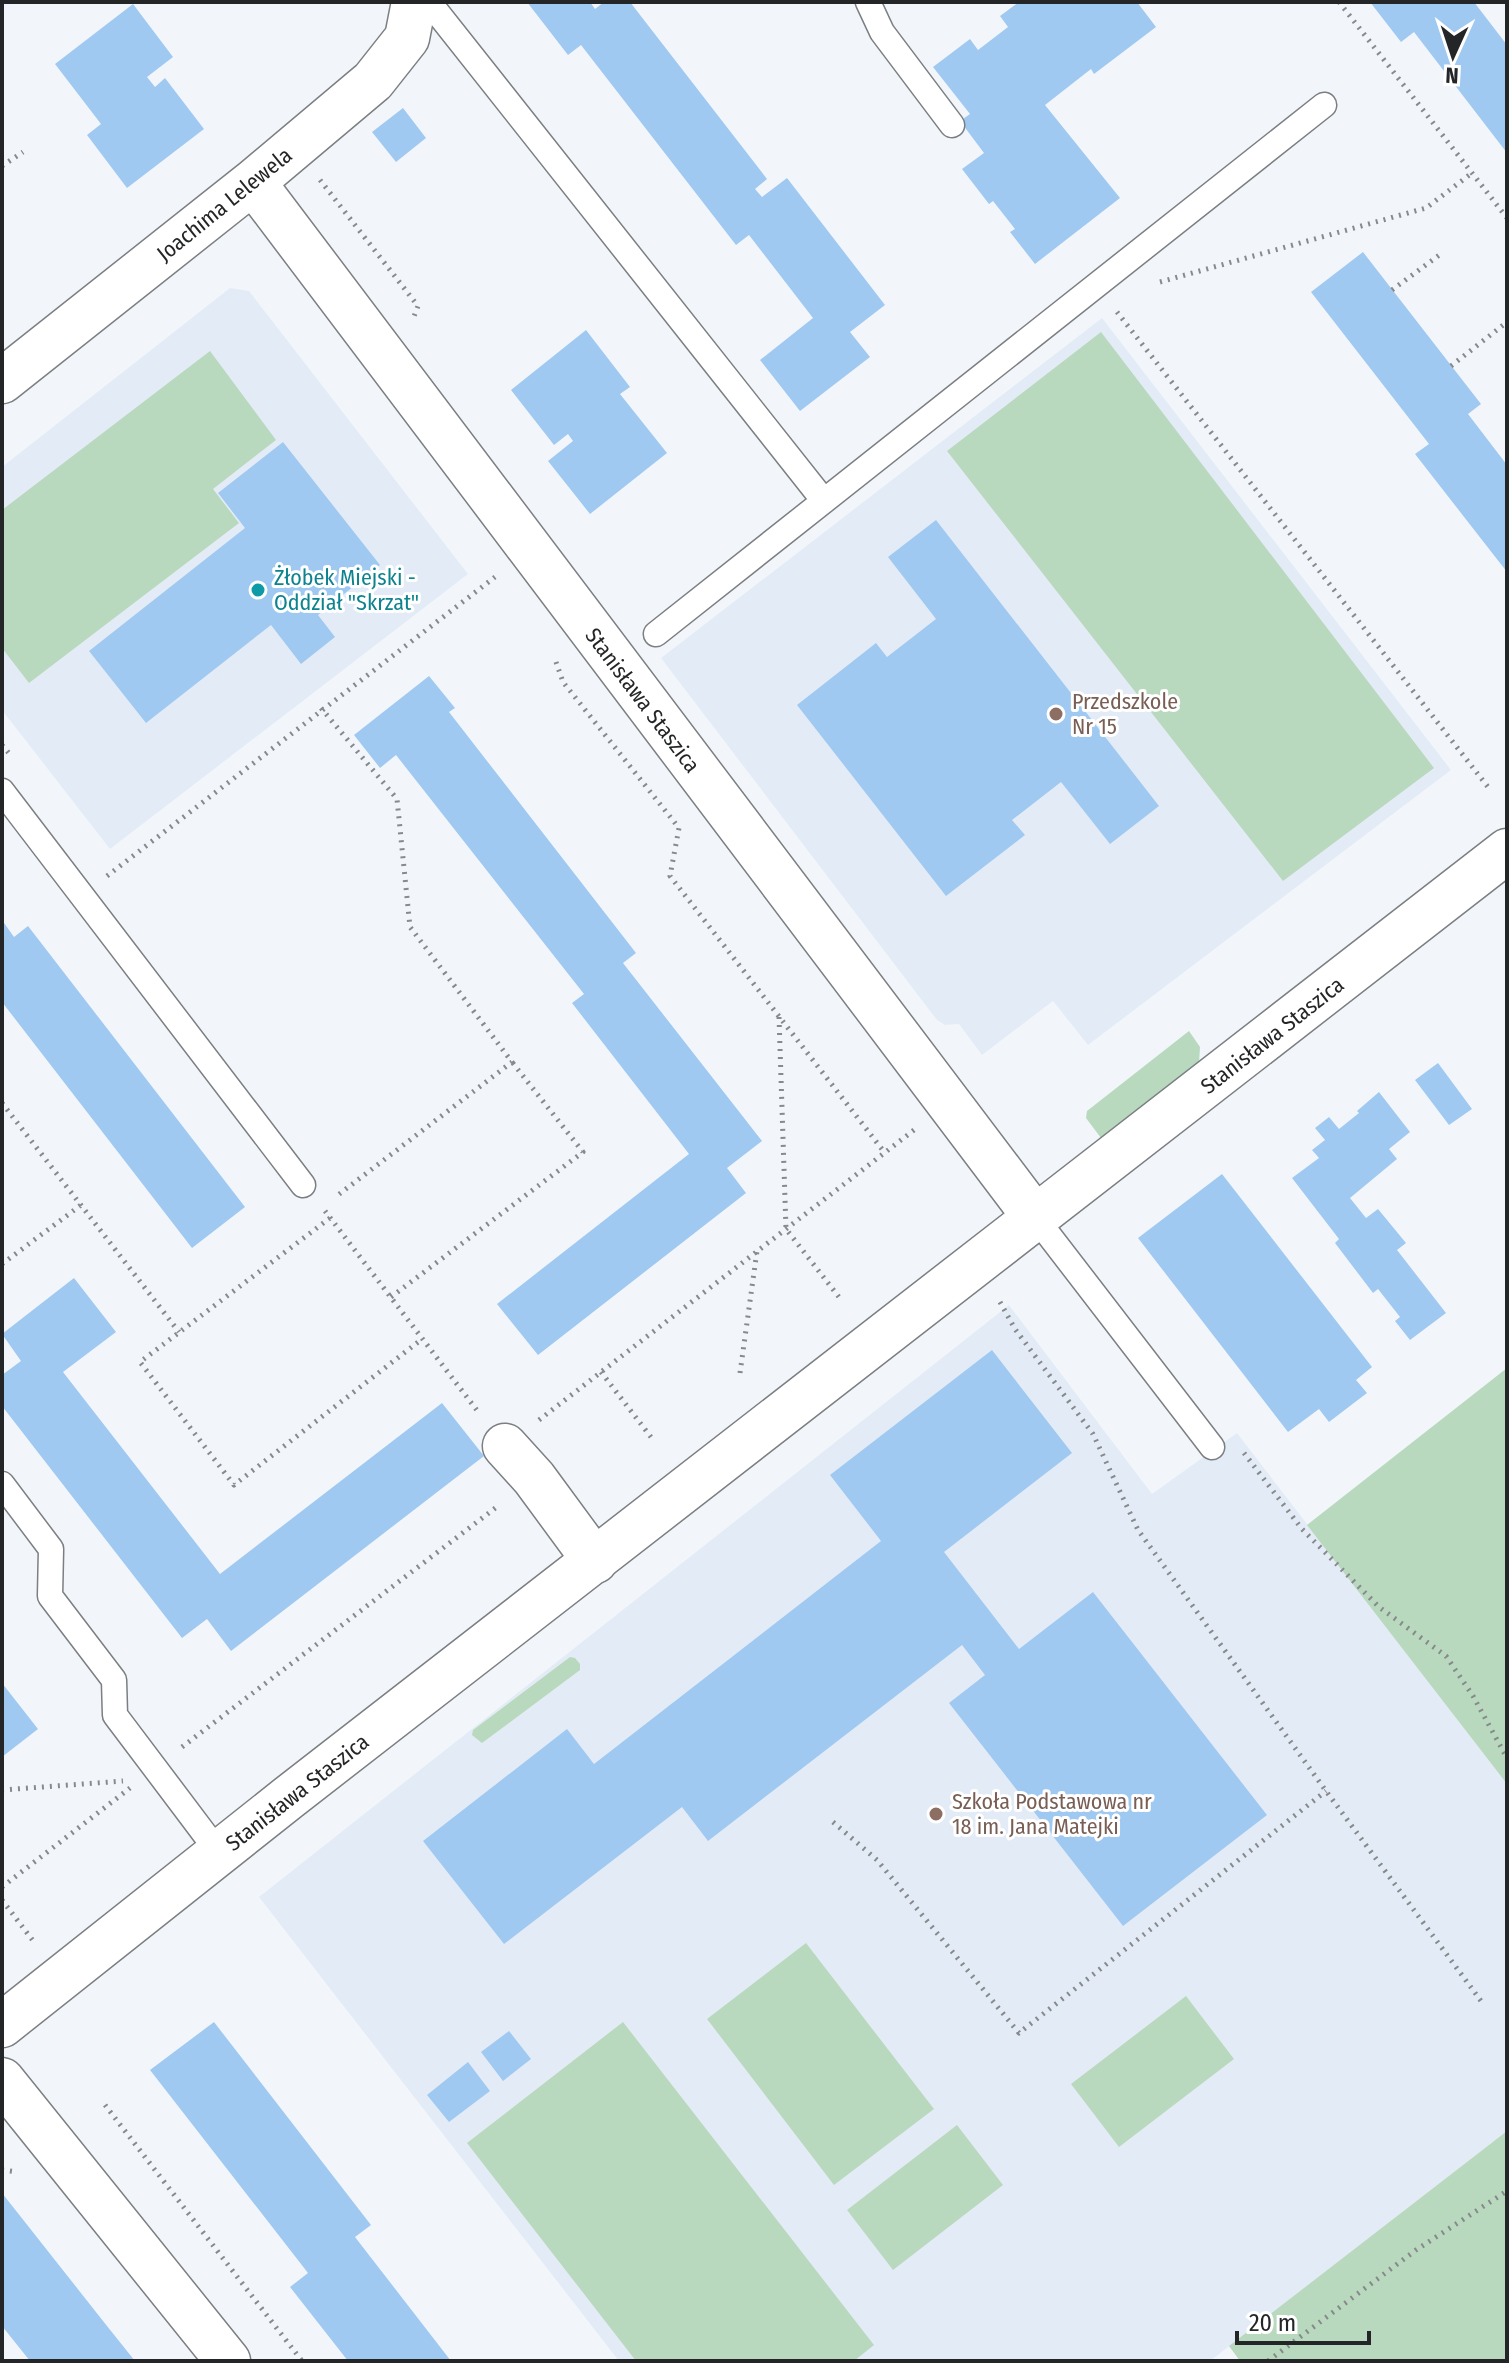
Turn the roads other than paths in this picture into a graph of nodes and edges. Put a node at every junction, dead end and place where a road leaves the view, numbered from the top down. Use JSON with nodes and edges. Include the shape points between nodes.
{"nodes":[{"id":1,"x":414,"y":2,"type":"edge"},
{"id":2,"x":429,"y":2,"type":"edge"},
{"id":3,"x":868,"y":2,"type":"edge"},
{"id":4,"x":1324,"y":105,"type":"dead end"},
{"id":5,"x":952,"y":125,"type":"dead end"},
{"id":6,"x":253,"y":182,"type":"junction"},
{"id":7,"x":2,"y":381,"type":"edge"},
{"id":8,"x":824,"y":501,"type":"junction"},
{"id":9,"x":656,"y":634,"type":"dead end"},
{"id":10,"x":2,"y":791,"type":"edge"},
{"id":11,"x":1507,"y":851,"type":"edge"},
{"id":12,"x":303,"y":1185,"type":"dead end"},
{"id":13,"x":1035,"y":1217,"type":"junction"},
{"id":14,"x":1206,"y":1440,"type":"road end"},
{"id":15,"x":505,"y":1446,"type":"road end"},
{"id":16,"x":2,"y":1484,"type":"edge"},
{"id":17,"x":595,"y":1561,"type":"junction"},
{"id":18,"x":219,"y":1853,"type":"junction"},
{"id":19,"x":2,"y":2025,"type":"edge"},
{"id":20,"x":2,"y":2080,"type":"edge"},
{"id":21,"x":228,"y":2361,"type":"edge"}],
"edges":[{"from":1,"to":6,"type":"street","name":"Joachima Lelewela","via":[[407,38],[373,81]]},
{"from":2,"to":8,"type":"lane"},
{"from":3,"to":5,"type":"lane","via":[[882,32]]},
{"from":4,"to":8,"type":"lane","via":[[1100,291]]},
{"from":6,"to":7,"type":"street","name":"Joachima Lelewela"},
{"from":6,"to":13,"type":"street","name":"Stanisława Staszica"},
{"from":8,"to":9,"type":"lane"},
{"from":10,"to":12,"type":"lane"},
{"from":11,"to":13,"type":"street","name":"Stanisława Staszica"},
{"from":13,"to":14,"type":"lane"},
{"from":13,"to":17,"type":"street","name":"Stanisława Staszica"},
{"from":15,"to":17,"type":"street"},
{"from":16,"to":18,"type":"lane","via":[[51,1549],[50,1596],[114,1680],[115,1715]]},
{"from":17,"to":18,"type":"street","name":"Stanisława Staszica"},
{"from":18,"to":19,"type":"street","name":"Stanisława Staszica"},
{"from":20,"to":21,"type":"street"}]}
